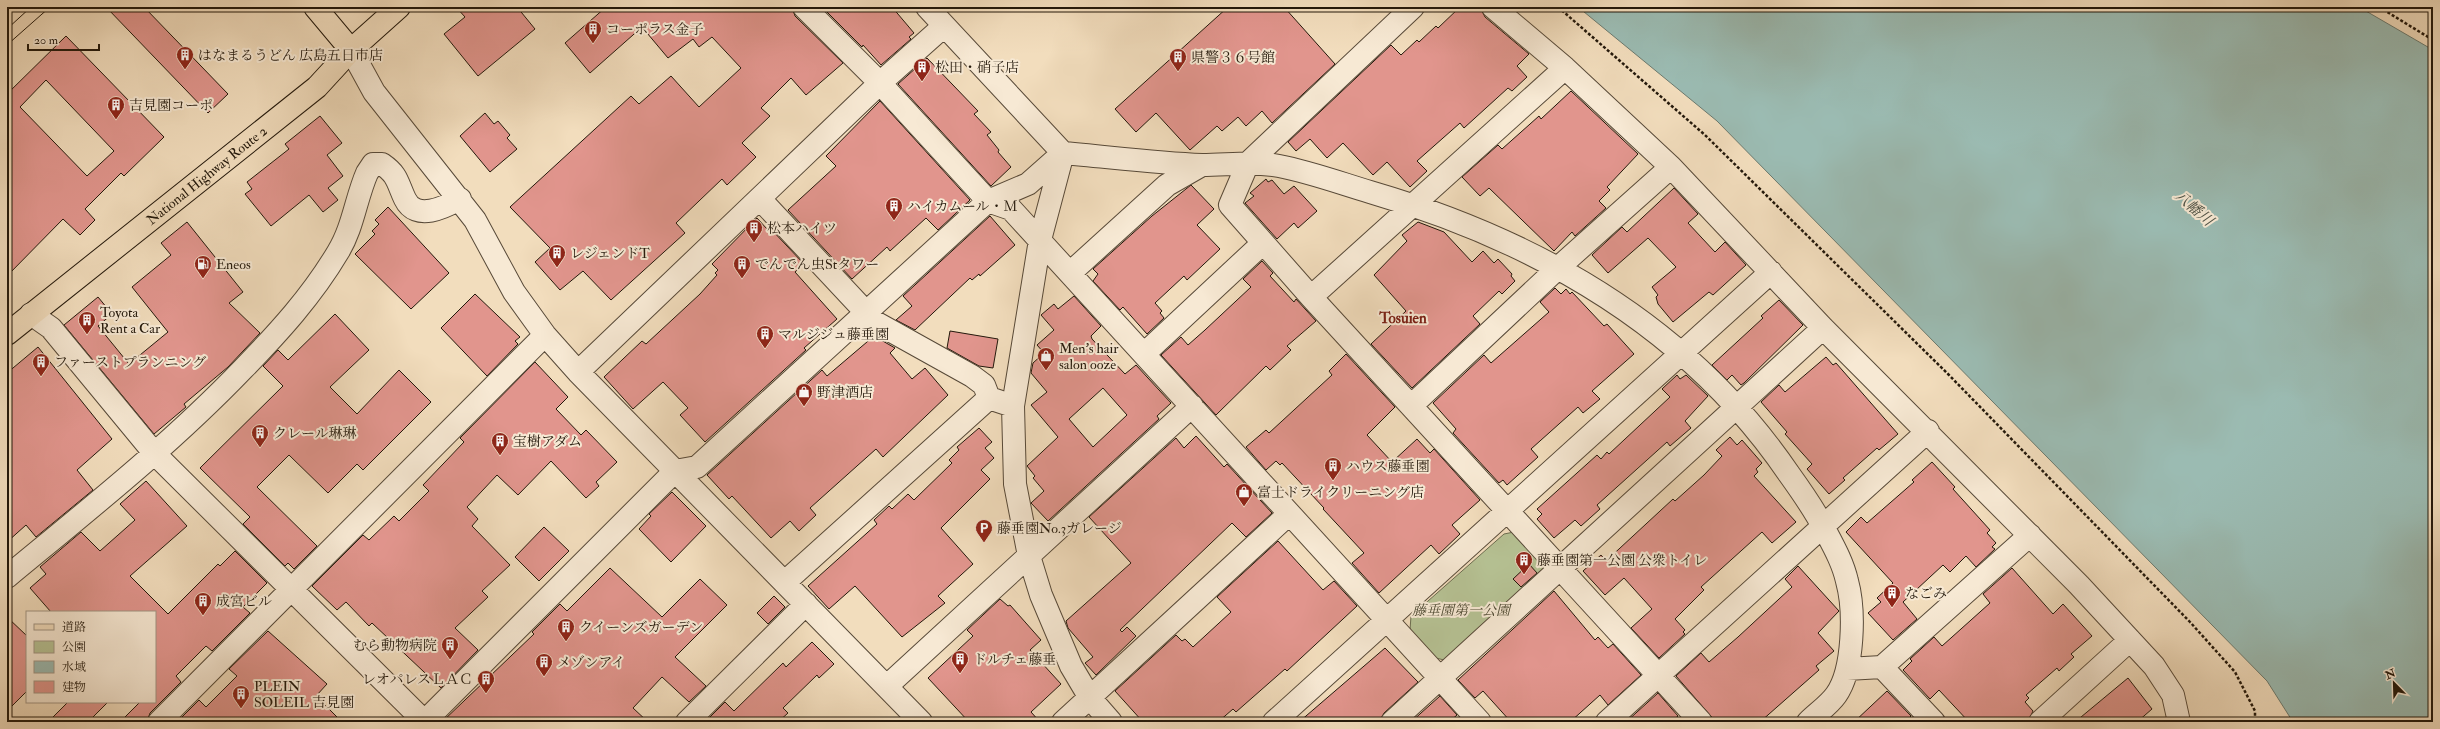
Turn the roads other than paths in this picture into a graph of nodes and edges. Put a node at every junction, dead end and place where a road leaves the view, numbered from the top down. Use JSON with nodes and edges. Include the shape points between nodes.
{"nodes":[{"id":1,"x":314,"y":7,"type":"edge"},
{"id":2,"x":399,"y":7,"type":"edge"},
{"id":3,"x":804,"y":7,"type":"edge"},
{"id":4,"x":927,"y":7,"type":"edge"},
{"id":5,"x":1413,"y":7,"type":"edge"},
{"id":6,"x":1493,"y":7,"type":"edge"},
{"id":7,"x":944,"y":26,"type":"junction"},
{"id":8,"x":351,"y":50,"type":"junction"},
{"id":9,"x":1565,"y":68,"type":"junction"},
{"id":10,"x":880,"y":84,"type":"junction"},
{"id":11,"x":1063,"y":153,"type":"junction"},
{"id":12,"x":1248,"y":163,"type":"junction"},
{"id":13,"x":1202,"y":165,"type":"junction"},
{"id":14,"x":1670,"y":168,"type":"junction"},
{"id":15,"x":460,"y":199,"type":"junction"},
{"id":16,"x":760,"y":199,"type":"junction"},
{"id":17,"x":988,"y":201,"type":"junction"},
{"id":18,"x":1414,"y":204,"type":"junction"},
{"id":19,"x":1040,"y":240,"type":"junction"},
{"id":20,"x":1263,"y":243,"type":"junction"},
{"id":21,"x":1560,"y":268,"type":"junction"},
{"id":22,"x":1771,"y":272,"type":"junction"},
{"id":23,"x":1070,"y":273,"type":"junction"},
{"id":24,"x":1311,"y":297,"type":"junction"},
{"id":25,"x":866,"y":312,"type":"junction"},
{"id":26,"x":31,"y":314,"type":"junction"},
{"id":27,"x":1823,"y":328,"type":"junction"},
{"id":28,"x":7,"y":334,"type":"edge"},
{"id":29,"x":545,"y":335,"type":"junction"},
{"id":30,"x":1681,"y":352,"type":"junction"},
{"id":31,"x":1144,"y":354,"type":"junction"},
{"id":32,"x":578,"y":372,"type":"junction"},
{"id":33,"x":989,"y":398,"type":"junction"},
{"id":34,"x":1013,"y":406,"type":"junction"},
{"id":35,"x":1192,"y":406,"type":"junction"},
{"id":36,"x":1412,"y":406,"type":"junction"},
{"id":37,"x":1737,"y":406,"type":"junction"},
{"id":38,"x":1928,"y":431,"type":"junction"},
{"id":39,"x":149,"y":459,"type":"junction"},
{"id":40,"x":675,"y":471,"type":"junction"},
{"id":41,"x":1509,"y":511,"type":"junction"},
{"id":42,"x":1289,"y":514,"type":"junction"},
{"id":43,"x":1823,"y":525,"type":"junction"},
{"id":44,"x":2030,"y":535,"type":"junction"},
{"id":45,"x":1028,"y":556,"type":"junction"},
{"id":46,"x":1561,"y":568,"type":"junction"},
{"id":47,"x":7,"y":577,"type":"edge"},
{"id":48,"x":785,"y":582,"type":"junction"},
{"id":49,"x":286,"y":594,"type":"junction"},
{"id":50,"x":806,"y":604,"type":"junction"},
{"id":51,"x":1387,"y":620,"type":"junction"},
{"id":52,"x":2130,"y":640,"type":"junction"},
{"id":53,"x":1882,"y":667,"type":"junction"},
{"id":54,"x":1847,"y":669,"type":"junction"},
{"id":55,"x":1659,"y":675,"type":"junction"},
{"id":56,"x":1440,"y":677,"type":"junction"},
{"id":57,"x":887,"y":686,"type":"junction"},
{"id":58,"x":1090,"y":698,"type":"junction"},
{"id":59,"x":159,"y":722,"type":"edge"},
{"id":60,"x":420,"y":722,"type":"edge"},
{"id":61,"x":687,"y":722,"type":"edge"},
{"id":62,"x":921,"y":722,"type":"edge"},
{"id":63,"x":1063,"y":722,"type":"edge"},
{"id":64,"x":1111,"y":722,"type":"edge"},
{"id":65,"x":1274,"y":722,"type":"edge"},
{"id":66,"x":1392,"y":722,"type":"edge"},
{"id":67,"x":1480,"y":722,"type":"edge"},
{"id":68,"x":1607,"y":722,"type":"edge"},
{"id":69,"x":1701,"y":722,"type":"edge"},
{"id":70,"x":1808,"y":722,"type":"edge"},
{"id":71,"x":1934,"y":722,"type":"edge"},
{"id":72,"x":2040,"y":722,"type":"edge"},
{"id":73,"x":2179,"y":722,"type":"edge"}],
"edges":[{"from":1,"to":8,"type":"main road"},
{"from":2,"to":8,"type":"main road","name":"National Highway Route 2"},
{"from":3,"to":10,"type":"street"},
{"from":4,"to":7,"type":"street"},
{"from":5,"to":12,"type":"street"},
{"from":6,"to":9,"type":"street"},
{"from":7,"to":10,"type":"street"},
{"from":7,"to":11,"type":"street"},
{"from":8,"to":15,"type":"street","via":[[374,92]]},
{"from":8,"to":26,"type":"main road","name":"National Highway Route 2","via":[[317,86]]},
{"from":9,"to":14,"type":"street"},
{"from":9,"to":18,"type":"street"},
{"from":10,"to":16,"type":"street"},
{"from":10,"to":17,"type":"street"},
{"from":11,"to":13,"type":"street"},
{"from":11,"to":17,"type":"street","via":[[1028,184]]},
{"from":11,"to":19,"type":"street"},
{"from":12,"to":13,"type":"street"},
{"from":12,"to":18,"type":"street","via":[[1305,172]]},
{"from":12,"to":20,"type":"street","via":[[1230,205]]},
{"from":13,"to":23,"type":"street","via":[[1167,185]]},
{"from":14,"to":21,"type":"street"},
{"from":14,"to":22,"type":"street"},
{"from":15,"to":29,"type":"street","via":[[475,220],[514,292]]},
{"from":15,"to":39,"type":"street","via":[[437,211],[417,210],[405,200],[393,172],[382,164],[373,164],[364,179],[339,251],[308,296],[275,336],[216,397]]},
{"from":16,"to":25,"type":"street"},
{"from":16,"to":32,"type":"street"},
{"from":17,"to":19,"type":"street","via":[[1012,209]]},
{"from":17,"to":25,"type":"street"},
{"from":18,"to":21,"type":"street","via":[[1505,240]]},
{"from":18,"to":24,"type":"street"},
{"from":19,"to":23,"type":"street"},
{"from":19,"to":34,"type":"street"},
{"from":20,"to":24,"type":"street"},
{"from":20,"to":31,"type":"street"},
{"from":21,"to":30,"type":"street","via":[[1623,307]]},
{"from":21,"to":36,"type":"street"},
{"from":22,"to":27,"type":"street"},
{"from":22,"to":30,"type":"street"},
{"from":23,"to":31,"type":"street"},
{"from":24,"to":36,"type":"street"},
{"from":25,"to":33,"type":"street","via":[[880,325],[978,380],[984,385]]},
{"from":25,"to":40,"type":"street","via":[[697,467]]},
{"from":26,"to":28,"type":"main road","name":"National Highway Route 2"},
{"from":26,"to":39,"type":"street","via":[[42,336]]},
{"from":27,"to":37,"type":"street"},
{"from":27,"to":38,"type":"street"},
{"from":29,"to":32,"type":"street"},
{"from":29,"to":49,"type":"street"},
{"from":30,"to":37,"type":"street"},
{"from":30,"to":41,"type":"street"},
{"from":31,"to":35,"type":"street"},
{"from":32,"to":40,"type":"street"},
{"from":33,"to":34,"type":"street"},
{"from":33,"to":48,"type":"street"},
{"from":34,"to":45,"type":"street","via":[[1015,484]]},
{"from":35,"to":42,"type":"street"},
{"from":35,"to":45,"type":"street"},
{"from":36,"to":41,"type":"street"},
{"from":37,"to":43,"type":"street","via":[[1766,440]]},
{"from":37,"to":46,"type":"street"},
{"from":38,"to":43,"type":"street"},
{"from":38,"to":44,"type":"street"},
{"from":39,"to":47,"type":"street"},
{"from":39,"to":49,"type":"street"},
{"from":40,"to":48,"type":"street"},
{"from":40,"to":60,"type":"street"},
{"from":41,"to":46,"type":"street"},
{"from":41,"to":51,"type":"street"},
{"from":42,"to":51,"type":"street"},
{"from":42,"to":58,"type":"street"},
{"from":43,"to":54,"type":"street","via":[[1837,553],[1848,585],[1851,636]]},
{"from":43,"to":55,"type":"street"},
{"from":44,"to":52,"type":"street"},
{"from":44,"to":53,"type":"street"},
{"from":45,"to":57,"type":"street"},
{"from":45,"to":58,"type":"street","via":[[1056,632],[1071,666]]},
{"from":46,"to":55,"type":"street"},
{"from":46,"to":56,"type":"street"},
{"from":48,"to":50,"type":"street"},
{"from":49,"to":59,"type":"street"},
{"from":49,"to":60,"type":"street"},
{"from":50,"to":57,"type":"street"},
{"from":50,"to":61,"type":"street"},
{"from":51,"to":56,"type":"street"},
{"from":51,"to":65,"type":"street"},
{"from":52,"to":72,"type":"street"},
{"from":52,"to":73,"type":"street","via":[[2154,666],[2173,695]]},
{"from":53,"to":54,"type":"street"},
{"from":53,"to":71,"type":"street"},
{"from":54,"to":70,"type":"street","via":[[1837,694]]},
{"from":55,"to":68,"type":"street"},
{"from":55,"to":69,"type":"street"},
{"from":56,"to":66,"type":"street"},
{"from":56,"to":67,"type":"street"},
{"from":57,"to":62,"type":"street"},
{"from":58,"to":63,"type":"street"},
{"from":58,"to":64,"type":"street"}]}
